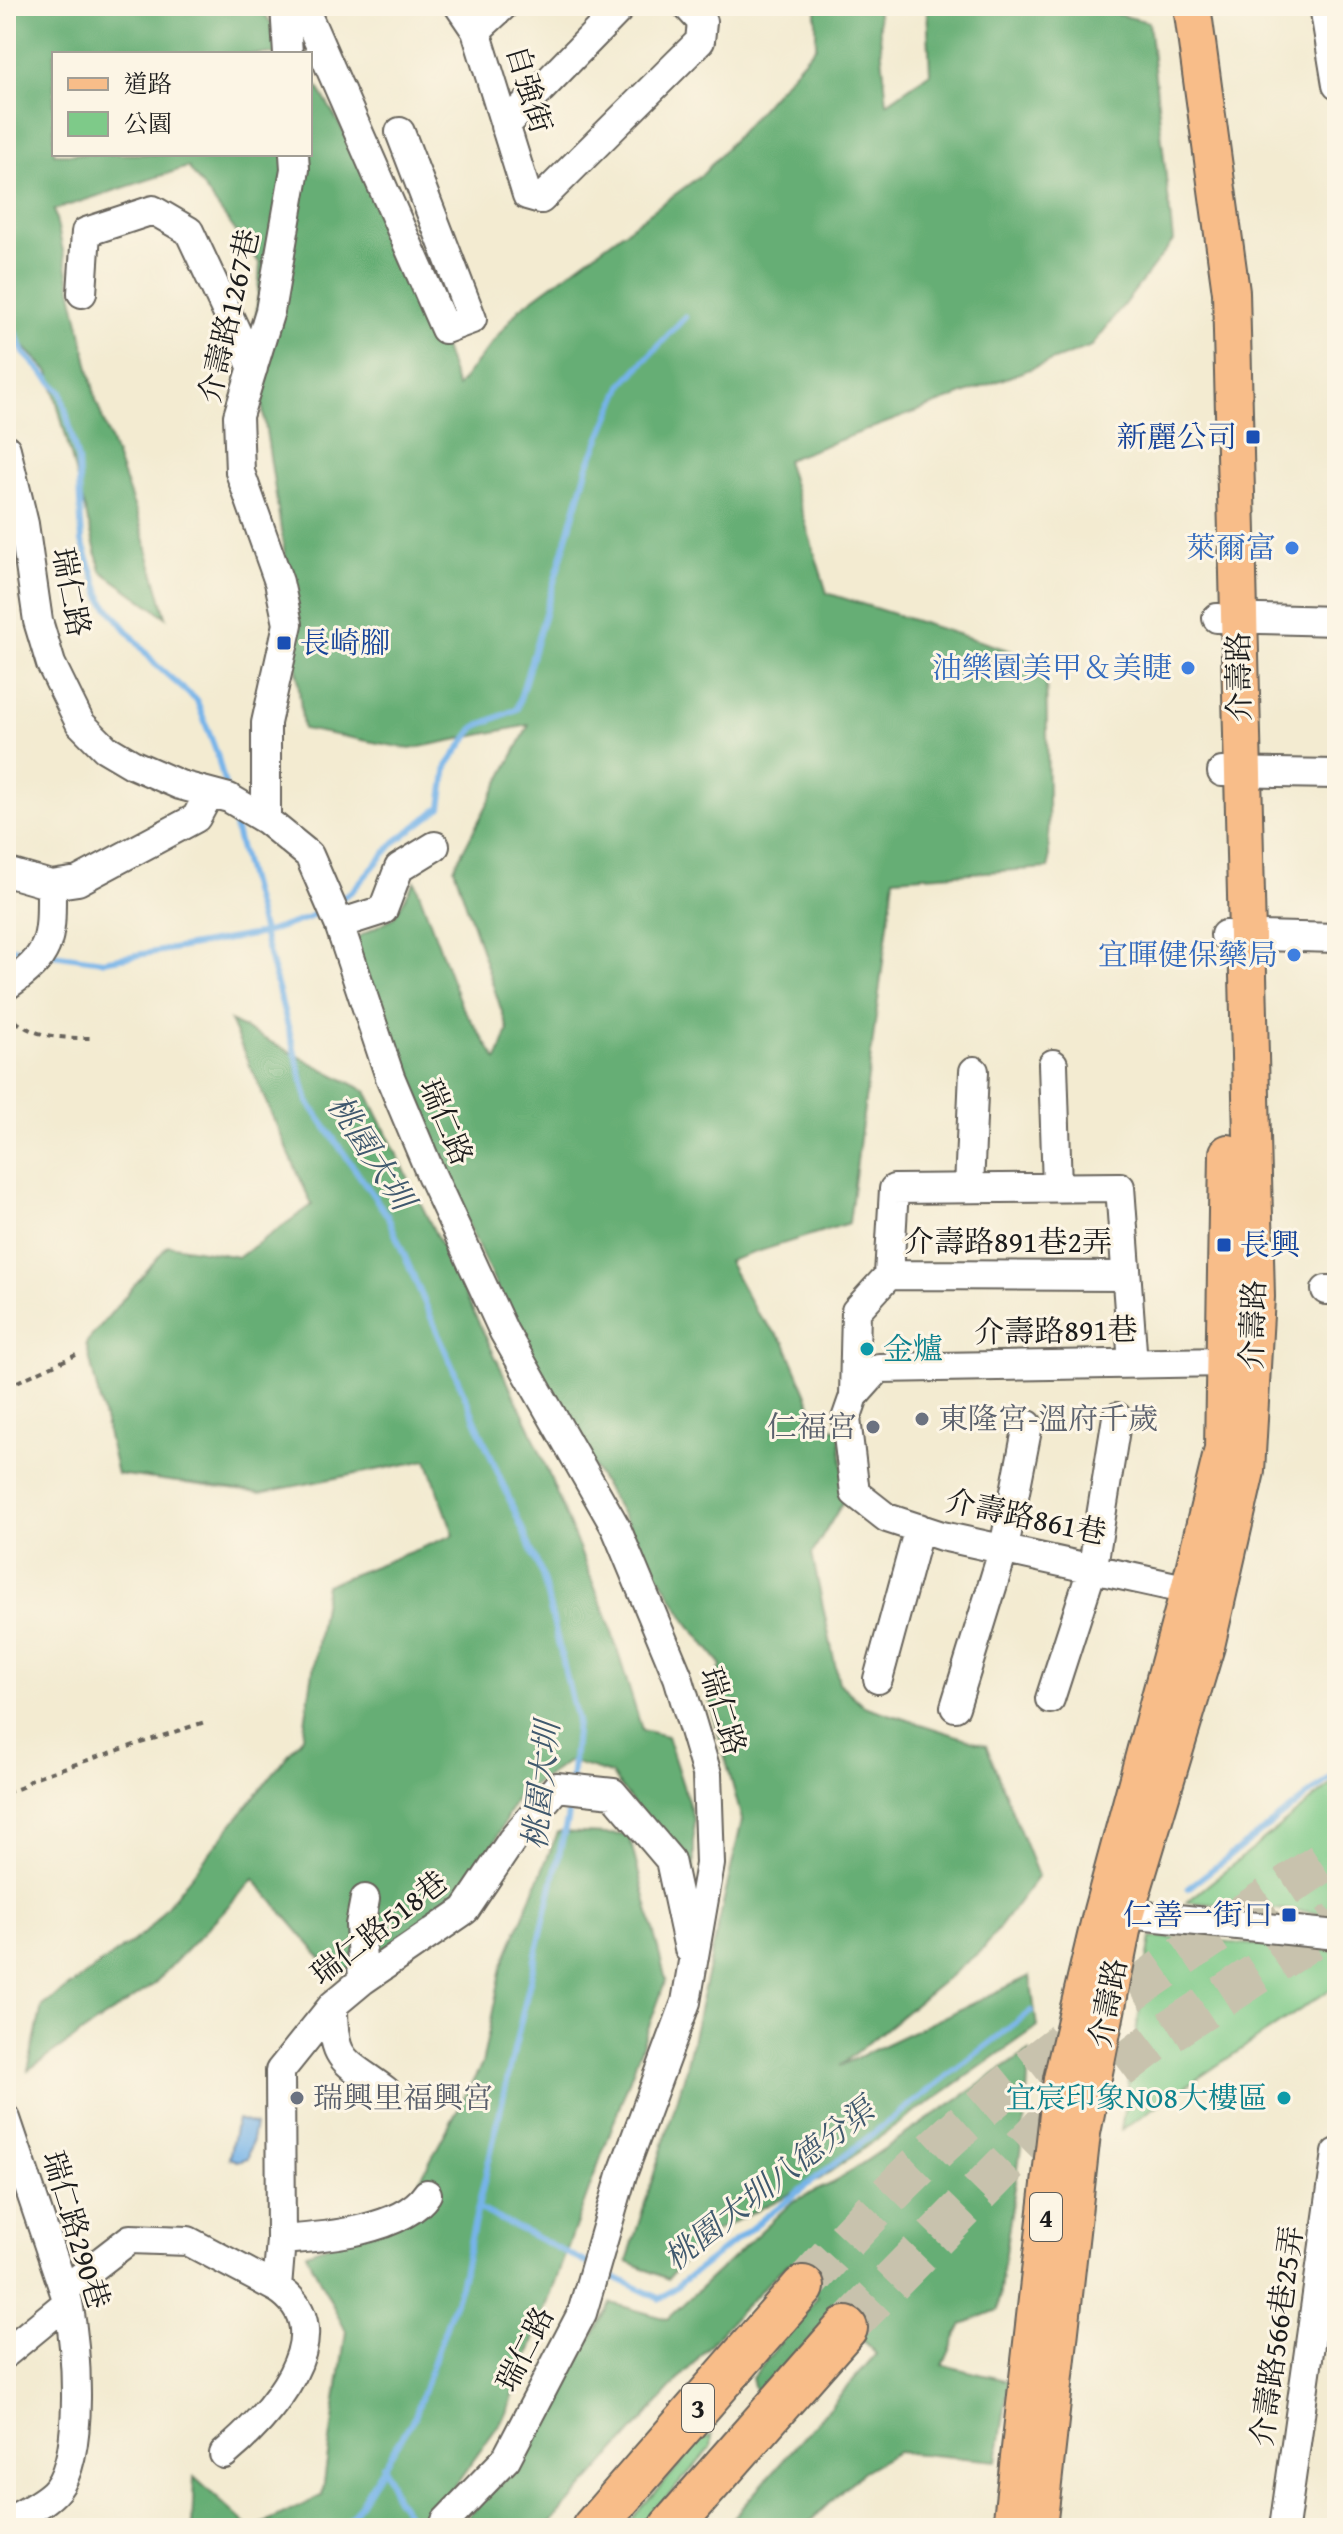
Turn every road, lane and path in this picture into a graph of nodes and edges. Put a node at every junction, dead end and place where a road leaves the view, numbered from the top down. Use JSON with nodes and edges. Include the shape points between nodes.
{"nodes":[{"id":1,"x":285,"y":6,"type":"edge"},
{"id":2,"x":303,"y":6,"type":"edge"},
{"id":3,"x":459,"y":6,"type":"edge"},
{"id":4,"x":503,"y":6,"type":"edge"},
{"id":5,"x":622,"y":6,"type":"edge"},
{"id":6,"x":1170,"y":6,"type":"edge"},
{"id":7,"x":1192,"y":6,"type":"edge"},
{"id":8,"x":1324,"y":6,"type":"edge"},
{"id":9,"x":694,"y":14,"type":"edge"},
{"id":10,"x":476,"y":31,"type":"junction"},
{"id":11,"x":288,"y":52,"type":"edge"},
{"id":12,"x":1337,"y":85,"type":"edge"},
{"id":13,"x":505,"y":126,"type":"junction"},
{"id":14,"x":400,"y":132,"type":"dead end"},
{"id":15,"x":294,"y":156,"type":"edge"},
{"id":16,"x":82,"y":293,"type":"dead end"},
{"id":17,"x":253,"y":368,"type":"junction"},
{"id":18,"x":6,"y":449,"type":"edge"},
{"id":19,"x":1228,"y":618,"type":"junction"},
{"id":20,"x":1337,"y":621,"type":"edge"},
{"id":21,"x":1231,"y":772,"type":"junction"},
{"id":22,"x":1337,"y":774,"type":"edge"},
{"id":23,"x":209,"y":794,"type":"junction"},
{"id":24,"x":266,"y":820,"type":"junction"},
{"id":25,"x":435,"y":846,"type":"dead end"},
{"id":26,"x":6,"y":872,"type":"edge"},
{"id":27,"x":51,"y":885,"type":"junction"},
{"id":28,"x":339,"y":924,"type":"junction"},
{"id":29,"x":1235,"y":936,"type":"junction"},
{"id":30,"x":1337,"y":938,"type":"edge"},
{"id":31,"x":6,"y":986,"type":"edge"},
{"id":32,"x":6,"y":1013,"type":"edge"},
{"id":33,"x":92,"y":1038,"type":"dead end"},
{"id":34,"x":1053,"y":1064,"type":"dead end"},
{"id":35,"x":974,"y":1071,"type":"dead end"},
{"id":36,"x":1057,"y":1187,"type":"junction"},
{"id":37,"x":969,"y":1188,"type":"junction"},
{"id":38,"x":889,"y":1275,"type":"junction"},
{"id":39,"x":1126,"y":1276,"type":"junction"},
{"id":40,"x":76,"y":1355,"type":"dead end"},
{"id":41,"x":1226,"y":1362,"type":"junction"},
{"id":42,"x":1133,"y":1364,"type":"junction"},
{"id":43,"x":6,"y":1387,"type":"edge"},
{"id":44,"x":854,"y":1396,"type":"junction"},
{"id":45,"x":1117,"y":1417,"type":"dead end"},
{"id":46,"x":1028,"y":1425,"type":"dead end"},
{"id":47,"x":919,"y":1528,"type":"junction"},
{"id":48,"x":1004,"y":1548,"type":"junction"},
{"id":49,"x":1093,"y":1566,"type":"junction"},
{"id":50,"x":1189,"y":1590,"type":"junction"},
{"id":51,"x":878,"y":1679,"type":"dead end"},
{"id":52,"x":1050,"y":1699,"type":"dead end"},
{"id":53,"x":955,"y":1707,"type":"dead end"},
{"id":54,"x":208,"y":1721,"type":"dead end"},
{"id":55,"x":6,"y":1793,"type":"edge"},
{"id":56,"x":365,"y":1899,"type":"dead end"},
{"id":57,"x":1114,"y":1913,"type":"junction"},
{"id":58,"x":1337,"y":1935,"type":"edge"},
{"id":59,"x":692,"y":1964,"type":"junction"},
{"id":60,"x":363,"y":1980,"type":"junction"},
{"id":61,"x":333,"y":2005,"type":"junction"},
{"id":62,"x":386,"y":2091,"type":"dead end"},
{"id":63,"x":6,"y":2119,"type":"edge"},
{"id":64,"x":1337,"y":2153,"type":"edge"},
{"id":65,"x":427,"y":2194,"type":"dead end"},
{"id":66,"x":281,"y":2240,"type":"junction"},
{"id":67,"x":803,"y":2287,"type":"tunnel mouth"},
{"id":68,"x":277,"y":2288,"type":"junction"},
{"id":69,"x":66,"y":2296,"type":"junction"},
{"id":70,"x":846,"y":2328,"type":"tunnel mouth"},
{"id":71,"x":6,"y":2353,"type":"edge"},
{"id":72,"x":715,"y":2388,"type":"junction"},
{"id":73,"x":756,"y":2430,"type":"junction"},
{"id":74,"x":224,"y":2454,"type":"dead end"},
{"id":75,"x":6,"y":2523,"type":"edge"},
{"id":76,"x":443,"y":2528,"type":"edge"},
{"id":77,"x":593,"y":2528,"type":"edge"},
{"id":78,"x":670,"y":2528,"type":"edge"},
{"id":79,"x":1011,"y":2528,"type":"edge"},
{"id":80,"x":1038,"y":2528,"type":"edge"},
{"id":81,"x":1284,"y":2528,"type":"edge"}],
"edges":[{"from":1,"to":11,"type":"street"},
{"from":2,"to":14,"type":"street","via":[[445,329],[472,319]]},
{"from":3,"to":10,"type":"street","name":"自強街"},
{"from":4,"to":10,"type":"street"},
{"from":5,"to":13,"type":"street"},
{"from":6,"to":19,"type":"main road","name":"介壽路","number":"4","via":[[1189,119],[1208,293]]},
{"from":7,"to":19,"type":"main road","name":"介壽路","number":"4","via":[[1231,292]]},
{"from":8,"to":12,"type":"street"},
{"from":9,"to":13,"type":"street","name":"自強街","via":[[700,41],[541,199],[527,195]]},
{"from":10,"to":13,"type":"street","name":"自強街"},
{"from":15,"to":17,"type":"street","name":"介壽路1267巷","via":[[270,311]]},
{"from":16,"to":17,"type":"street","via":[[86,232],[153,210],[189,231]]},
{"from":17,"to":24,"type":"street","name":"介壽路1267巷","via":[[238,416],[240,472],[279,582],[288,624],[266,723]]},
{"from":18,"to":23,"type":"street","name":"瑞仁路","via":[[38,621],[51,664],[80,723],[105,748],[132,764]]},
{"from":19,"to":20,"type":"street"},
{"from":19,"to":21,"type":"main road","name":"介壽路","number":"4"},
{"from":21,"to":22,"type":"street"},
{"from":21,"to":29,"type":"main road","name":"介壽路","number":"4"},
{"from":23,"to":24,"type":"street","name":"瑞仁路","via":[[229,798]]},
{"from":23,"to":27,"type":"street","via":[[196,818],[168,836],[78,881]]},
{"from":24,"to":28,"type":"street","name":"瑞仁路","via":[[309,855]]},
{"from":25,"to":28,"type":"street","via":[[399,868],[383,910]]},
{"from":26,"to":27,"type":"street"},
{"from":27,"to":31,"type":"street","via":[[48,943],[33,967]]},
{"from":28,"to":59,"type":"street","name":"瑞仁路","via":[[390,1077],[436,1185],[504,1332],[616,1528],[678,1677],[707,1774],[710,1864]]},
{"from":29,"to":30,"type":"street"},
{"from":29,"to":41,"type":"main road","name":"介壽路","number":"4"},
{"from":29,"to":57,"type":"main road","name":"介壽路","number":"4","via":[[1256,1297],[1246,1471],[1206,1646]]},
{"from":32,"to":33,"type":"path","via":[[48,1038]]},
{"from":34,"to":36,"type":"street"},
{"from":35,"to":37,"type":"street"},
{"from":36,"to":37,"type":"street","name":"介壽路891巷2弄"},
{"from":36,"to":39,"type":"street","name":"介壽路891巷2弄","via":[[1120,1187]]},
{"from":37,"to":38,"type":"street","name":"介壽路891巷2弄","via":[[894,1189]]},
{"from":38,"to":39,"type":"street","name":"介壽路891巷2弄"},
{"from":38,"to":44,"type":"street","name":"介壽路891巷2弄","via":[[856,1311]]},
{"from":39,"to":42,"type":"street"},
{"from":40,"to":43,"type":"path"},
{"from":41,"to":42,"type":"street","name":"介壽路891巷"},
{"from":41,"to":50,"type":"main road","name":"介壽路","number":"4","via":[[1223,1449]]},
{"from":42,"to":44,"type":"street","name":"介壽路891巷","via":[[879,1368]]},
{"from":44,"to":47,"type":"street","name":"介壽路861巷","via":[[846,1419],[855,1493],[887,1518]]},
{"from":45,"to":49,"type":"street"},
{"from":46,"to":48,"type":"street"},
{"from":47,"to":48,"type":"street","name":"介壽路861巷"},
{"from":47,"to":51,"type":"street"},
{"from":48,"to":49,"type":"street","name":"介壽路861巷"},
{"from":48,"to":53,"type":"street"},
{"from":49,"to":50,"type":"street","name":"介壽路861巷"},
{"from":49,"to":52,"type":"street"},
{"from":50,"to":57,"type":"main road","name":"介壽路","number":"4"},
{"from":54,"to":55,"type":"path","via":[[33,1778]]},
{"from":56,"to":60,"type":"street","via":[[360,1925]]},
{"from":57,"to":58,"type":"street"},
{"from":57,"to":79,"type":"main road","name":"介壽路","number":"4","via":[[1062,2079]]},
{"from":57,"to":80,"type":"main road","name":"介壽路","number":"4","via":[[1082,2133]]},
{"from":59,"to":60,"type":"street","name":"瑞仁路518巷","via":[[670,1860],[613,1793],[557,1787],[512,1840],[465,1910]]},
{"from":59,"to":76,"type":"street","name":"瑞仁路","via":[[686,2002],[622,2175],[582,2313],[506,2459]]},
{"from":60,"to":61,"type":"street","name":"瑞仁路518巷"},
{"from":61,"to":62,"type":"street","via":[[333,2043],[342,2058]]},
{"from":61,"to":66,"type":"street","name":"瑞仁路518巷","via":[[280,2071]]},
{"from":63,"to":69,"type":"street","name":"瑞仁路290巷"},
{"from":64,"to":81,"type":"street","name":"介壽路566巷25弄"},
{"from":65,"to":66,"type":"street","via":[[417,2208],[376,2224],[333,2236]]},
{"from":66,"to":68,"type":"street","name":"瑞仁路518巷"},
{"from":67,"to":72,"type":"highway","number":"3"},
{"from":68,"to":69,"type":"street","via":[[188,2241],[130,2239]]},
{"from":68,"to":74,"type":"street","via":[[300,2308],[306,2321],[305,2343],[288,2380],[253,2430]]},
{"from":69,"to":71,"type":"street"},
{"from":69,"to":75,"type":"street","name":"瑞仁路290巷","via":[[77,2431],[58,2488]]},
{"from":70,"to":73,"type":"highway","number":"3"},
{"from":72,"to":73,"type":"highway"},
{"from":72,"to":77,"type":"highway","number":"3"},
{"from":73,"to":78,"type":"highway","number":"3"}]}
